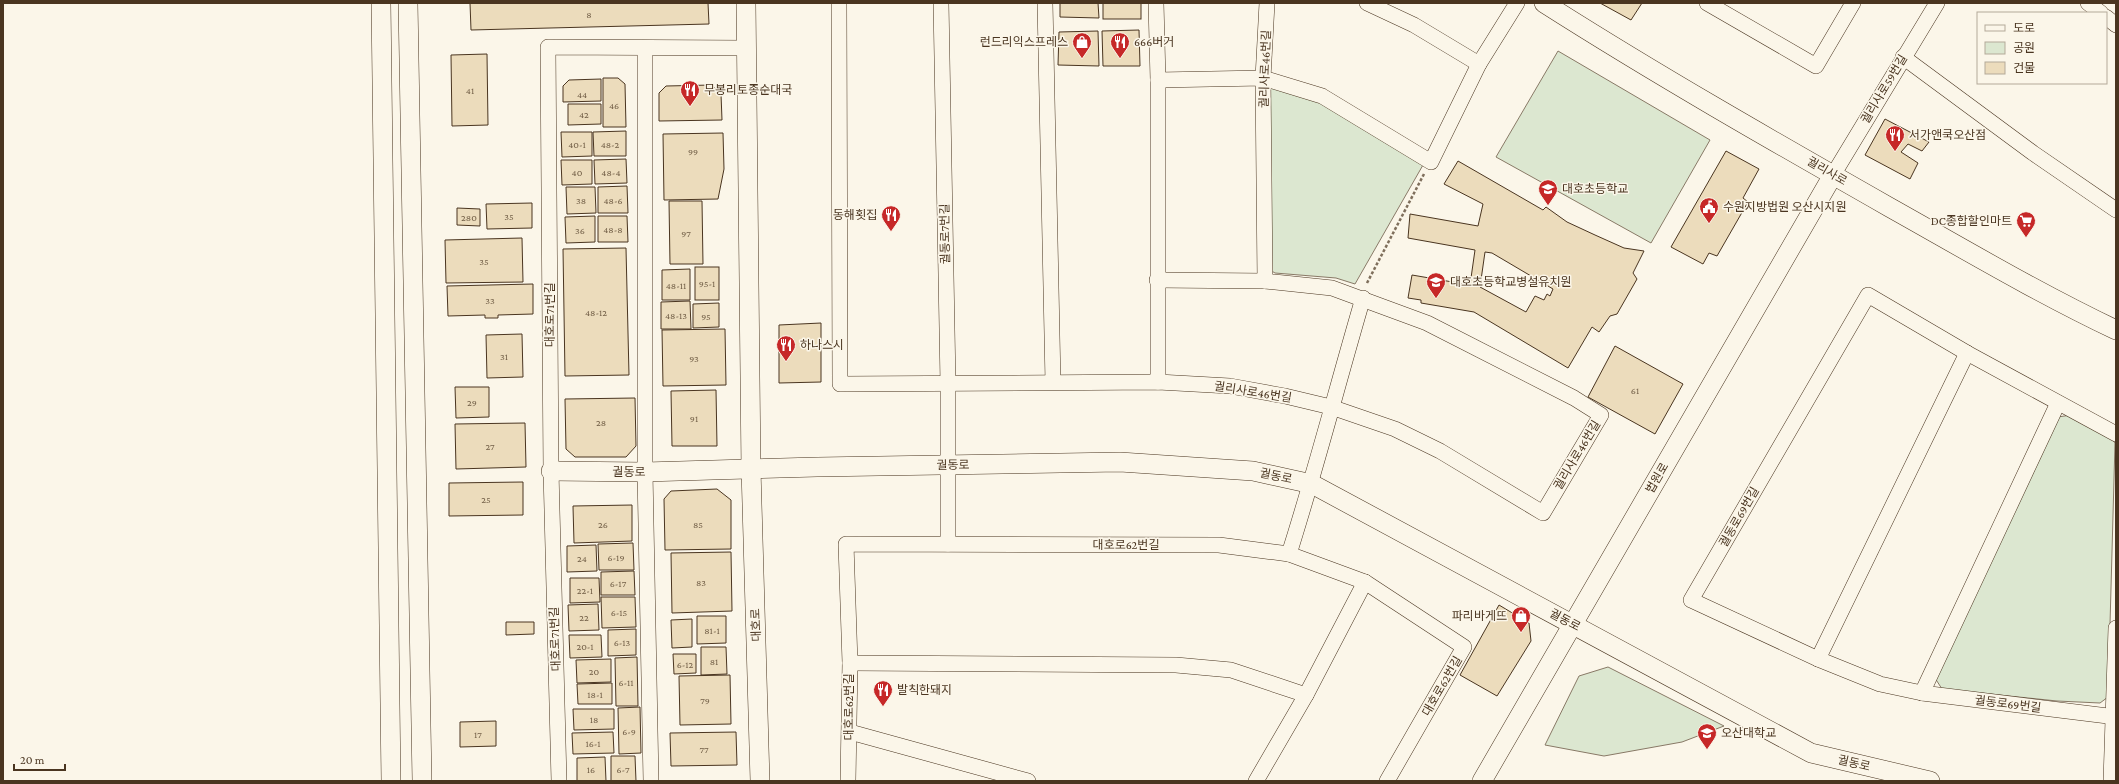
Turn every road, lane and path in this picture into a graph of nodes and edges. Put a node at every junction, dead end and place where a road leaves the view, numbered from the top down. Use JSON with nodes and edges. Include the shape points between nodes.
{"nodes":[{"id":1,"x":381,"y":3,"type":"edge"},
{"id":2,"x":408,"y":3,"type":"edge"},
{"id":3,"x":746,"y":3,"type":"edge"},
{"id":4,"x":840,"y":3,"type":"edge"},
{"id":5,"x":941,"y":3,"type":"edge"},
{"id":6,"x":1045,"y":3,"type":"edge"},
{"id":7,"x":1156,"y":3,"type":"edge"},
{"id":8,"x":1267,"y":3,"type":"edge"},
{"id":9,"x":1367,"y":3,"type":"edge"},
{"id":10,"x":1517,"y":3,"type":"edge"},
{"id":11,"x":1544,"y":3,"type":"edge"},
{"id":12,"x":1707,"y":3,"type":"edge"},
{"id":13,"x":1853,"y":3,"type":"edge"},
{"id":14,"x":1937,"y":3,"type":"edge"},
{"id":15,"x":2088,"y":3,"type":"edge"},
{"id":16,"x":2100,"y":12,"type":"edge"},
{"id":17,"x":2107,"y":18,"type":"edge"},
{"id":18,"x":2116,"y":25,"type":"edge"},
{"id":19,"x":645,"y":48,"type":"junction"},
{"id":20,"x":746,"y":48,"type":"junction"},
{"id":21,"x":1903,"y":57,"type":"junction"},
{"id":22,"x":1479,"y":64,"type":"junction"},
{"id":23,"x":1263,"y":78,"type":"junction"},
{"id":24,"x":1158,"y":80,"type":"junction"},
{"id":25,"x":1431,"y":162,"type":"junction"},
{"id":26,"x":1833,"y":175,"type":"junction"},
{"id":27,"x":2116,"y":210,"type":"edge"},
{"id":28,"x":1157,"y":280,"type":"junction"},
{"id":29,"x":1265,"y":281,"type":"junction"},
{"id":30,"x":1363,"y":298,"type":"junction"},
{"id":31,"x":2116,"y":330,"type":"edge"},
{"id":32,"x":1967,"y":353,"type":"junction"},
{"id":33,"x":1053,"y":382,"type":"junction"},
{"id":34,"x":1158,"y":382,"type":"junction"},
{"id":35,"x":948,"y":383,"type":"junction"},
{"id":36,"x":2058,"y":403,"type":"junction"},
{"id":37,"x":1331,"y":407,"type":"junction"},
{"id":38,"x":2116,"y":434,"type":"edge"},
{"id":39,"x":949,"y":465,"type":"junction"},
{"id":40,"x":752,"y":469,"type":"junction"},
{"id":41,"x":551,"y":471,"type":"junction"},
{"id":42,"x":645,"y":472,"type":"junction"},
{"id":43,"x":1312,"y":484,"type":"junction"},
{"id":44,"x":948,"y":544,"type":"junction"},
{"id":45,"x":1289,"y":554,"type":"junction"},
{"id":46,"x":1365,"y":582,"type":"junction"},
{"id":47,"x":1572,"y":624,"type":"junction"},
{"id":48,"x":2116,"y":628,"type":"edge"},
{"id":49,"x":1818,"y":660,"type":"junction"},
{"id":50,"x":850,"y":663,"type":"junction"},
{"id":51,"x":1922,"y":693,"type":"junction"},
{"id":52,"x":1306,"y":695,"type":"junction"},
{"id":53,"x":2114,"y":717,"type":"edge"},
{"id":54,"x":850,"y":732,"type":"junction"},
{"id":55,"x":391,"y":781,"type":"edge"},
{"id":56,"x":422,"y":781,"type":"edge"},
{"id":57,"x":559,"y":781,"type":"edge"},
{"id":58,"x":651,"y":781,"type":"edge"},
{"id":59,"x":760,"y":781,"type":"edge"},
{"id":60,"x":848,"y":781,"type":"edge"},
{"id":61,"x":1028,"y":781,"type":"edge"},
{"id":62,"x":1256,"y":781,"type":"edge"},
{"id":63,"x":1387,"y":781,"type":"edge"},
{"id":64,"x":1482,"y":781,"type":"edge"},
{"id":65,"x":1930,"y":781,"type":"edge"},
{"id":66,"x":2111,"y":781,"type":"edge"}],
"edges":[{"from":1,"to":55,"type":"street"},
{"from":2,"to":56,"type":"street"},
{"from":3,"to":20,"type":"street","name":"대호로"},
{"from":4,"to":35,"type":"street","name":"궐리사로46번길","via":[[840,384]]},
{"from":5,"to":35,"type":"street","name":"궐동로7번길"},
{"from":6,"to":33,"type":"street"},
{"from":7,"to":24,"type":"street"},
{"from":8,"to":23,"type":"street","name":"궐리사로46번길"},
{"from":9,"to":22,"type":"street","via":[[1414,25]]},
{"from":10,"to":22,"type":"street"},
{"from":11,"to":26,"type":"street","name":"궐리사로","via":[[1633,60]]},
{"from":12,"to":13,"type":"street","via":[[1816,66]]},
{"from":14,"to":21,"type":"street","name":"궐리사로59번길"},
{"from":15,"to":16,"type":"street"},
{"from":17,"to":18,"type":"street"},
{"from":19,"to":20,"type":"street","name":"대호로71번길"},
{"from":19,"to":41,"type":"street","name":"대호로71번길","via":[[548,47]]},
{"from":19,"to":42,"type":"street"},
{"from":20,"to":40,"type":"street","name":"대호로"},
{"from":21,"to":26,"type":"street","name":"궐리사로59번길"},
{"from":21,"to":27,"type":"street","via":[[2033,153]]},
{"from":22,"to":25,"type":"street"},
{"from":23,"to":24,"type":"street"},
{"from":23,"to":25,"type":"street","via":[[1322,96]]},
{"from":23,"to":29,"type":"street","name":"궐리사로46번길"},
{"from":24,"to":28,"type":"street"},
{"from":25,"to":30,"type":"path","via":[[1368,278]]},
{"from":26,"to":31,"type":"street","name":"궐리사로","via":[[2067,307]]},
{"from":26,"to":47,"type":"street","name":"법원로"},
{"from":28,"to":29,"type":"street"},
{"from":28,"to":34,"type":"street"},
{"from":29,"to":30,"type":"street","name":"궐리사로46번길","via":[[1332,288]]},
{"from":30,"to":37,"type":"street"},
{"from":30,"to":37,"type":"street","name":"궐리사로46번길","via":[[1427,323],[1574,398],[1601,415],[1543,512],[1440,451],[1395,429]]},
{"from":32,"to":36,"type":"street","name":"궐동로69번길"},
{"from":32,"to":49,"type":"street"},
{"from":32,"to":49,"type":"street","name":"궐동로69번길","via":[[1868,295],[1691,600]]},
{"from":33,"to":34,"type":"street","name":"궐리사로46번길"},
{"from":33,"to":35,"type":"street","name":"궐리사로46번길"},
{"from":34,"to":37,"type":"street","name":"궐리사로46번길","via":[[1230,386]]},
{"from":35,"to":39,"type":"street","name":"궐동로7번길"},
{"from":36,"to":38,"type":"street","name":"궐동로69번길"},
{"from":36,"to":51,"type":"street"},
{"from":37,"to":43,"type":"street"},
{"from":39,"to":40,"type":"street","name":"궐동로"},
{"from":39,"to":43,"type":"street","name":"궐동로","via":[[1120,462],[1253,471]]},
{"from":39,"to":44,"type":"street","name":"궐동로7번길"},
{"from":40,"to":42,"type":"street","name":"궐동로"},
{"from":40,"to":59,"type":"street","name":"대호로"},
{"from":41,"to":42,"type":"street","name":"궐동로"},
{"from":41,"to":57,"type":"street","name":"대호로71번길"},
{"from":42,"to":58,"type":"street"},
{"from":43,"to":45,"type":"street"},
{"from":43,"to":47,"type":"street","name":"궐동로"},
{"from":44,"to":45,"type":"street","name":"대호로62번길","via":[[1219,545]]},
{"from":44,"to":50,"type":"street","name":"대호로62번길","via":[[846,544]]},
{"from":45,"to":46,"type":"street","name":"대호로62번길"},
{"from":46,"to":52,"type":"street"},
{"from":46,"to":63,"type":"street","name":"대호로62번길","via":[[1464,646]]},
{"from":47,"to":64,"type":"street","name":"법원로"},
{"from":47,"to":65,"type":"street","name":"궐동로","via":[[1811,753]]},
{"from":48,"to":53,"type":"street"},
{"from":49,"to":51,"type":"street","name":"궐동로69번길","via":[[1880,684]]},
{"from":50,"to":52,"type":"street","via":[[1176,665],[1231,670]]},
{"from":50,"to":54,"type":"street","name":"대호로62번길"},
{"from":51,"to":53,"type":"street","name":"궐동로69번길"},
{"from":52,"to":62,"type":"street"},
{"from":53,"to":66,"type":"street"},
{"from":54,"to":60,"type":"street","name":"대호로62번길"},
{"from":54,"to":61,"type":"street"}]}
